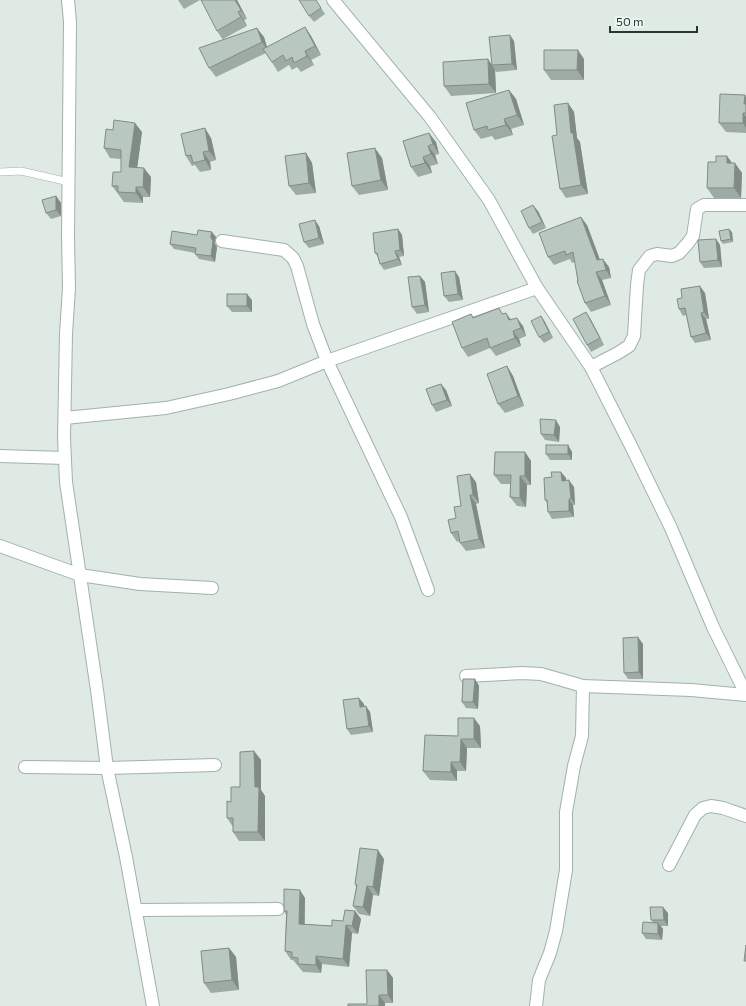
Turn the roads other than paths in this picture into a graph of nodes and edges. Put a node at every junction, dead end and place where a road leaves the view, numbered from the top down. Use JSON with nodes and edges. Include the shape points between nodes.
{"nodes":[{"id":1,"x":68,"y":0,"type":"edge"},
{"id":2,"x":333,"y":0,"type":"edge"},
{"id":3,"x":0,"y":172,"type":"edge"},
{"id":4,"x":69,"y":182,"type":"junction"},
{"id":5,"x":746,"y":204,"type":"edge"},
{"id":6,"x":222,"y":241,"type":"dead end"},
{"id":7,"x":537,"y":288,"type":"junction"},
{"id":8,"x":327,"y":362,"type":"junction"},
{"id":9,"x":591,"y":367,"type":"junction"},
{"id":10,"x":65,"y":418,"type":"junction"},
{"id":11,"x":0,"y":456,"type":"edge"},
{"id":12,"x":65,"y":458,"type":"junction"},
{"id":13,"x":0,"y":546,"type":"edge"},
{"id":14,"x":80,"y":575,"type":"junction"},
{"id":15,"x":212,"y":588,"type":"dead end"},
{"id":16,"x":428,"y":590,"type":"dead end"},
{"id":17,"x":466,"y":676,"type":"dead end"},
{"id":18,"x":584,"y":686,"type":"junction"},
{"id":19,"x":746,"y":694,"type":"edge"},
{"id":20,"x":215,"y":765,"type":"dead end"},
{"id":21,"x":25,"y":768,"type":"dead end"},
{"id":22,"x":107,"y":768,"type":"junction"},
{"id":23,"x":746,"y":816,"type":"edge"},
{"id":24,"x":668,"y":865,"type":"dead end"},
{"id":25,"x":278,"y":909,"type":"dead end"},
{"id":26,"x":136,"y":910,"type":"junction"},
{"id":27,"x":153,"y":1006,"type":"edge"},
{"id":28,"x":536,"y":1006,"type":"edge"}],
"edges":[{"from":1,"to":4,"type":"street"},
{"from":2,"to":7,"type":"street","via":[[430,117],[489,200]]},
{"from":3,"to":4,"type":"lane","via":[[21,171]]},
{"from":4,"to":10,"type":"street"},
{"from":5,"to":9,"type":"street","via":[[704,205],[698,209],[695,217],[693,236],[679,253],[672,256],[650,256],[639,270],[634,336],[629,346]]},
{"from":6,"to":8,"type":"street","via":[[284,250],[293,258],[298,266],[313,324]]},
{"from":7,"to":8,"type":"street"},
{"from":7,"to":9,"type":"street"},
{"from":8,"to":10,"type":"street","via":[[278,381],[166,408]]},
{"from":8,"to":16,"type":"street","via":[[401,517]]},
{"from":9,"to":19,"type":"street","via":[[671,528],[713,627]]},
{"from":10,"to":12,"type":"street"},
{"from":11,"to":12,"type":"street"},
{"from":12,"to":14,"type":"street","via":[[66,482]]},
{"from":13,"to":14,"type":"street"},
{"from":14,"to":15,"type":"street","via":[[140,584]]},
{"from":14,"to":22,"type":"street"},
{"from":17,"to":18,"type":"street","via":[[541,674]]},
{"from":18,"to":19,"type":"street"},
{"from":18,"to":28,"type":"street","via":[[582,736],[566,812],[566,870],[556,931],[539,980]]},
{"from":20,"to":22,"type":"street"},
{"from":21,"to":22,"type":"street"},
{"from":22,"to":26,"type":"street"},
{"from":23,"to":24,"type":"street","via":[[723,808],[703,808],[695,815]]},
{"from":25,"to":26,"type":"street"},
{"from":26,"to":27,"type":"street"}]}
